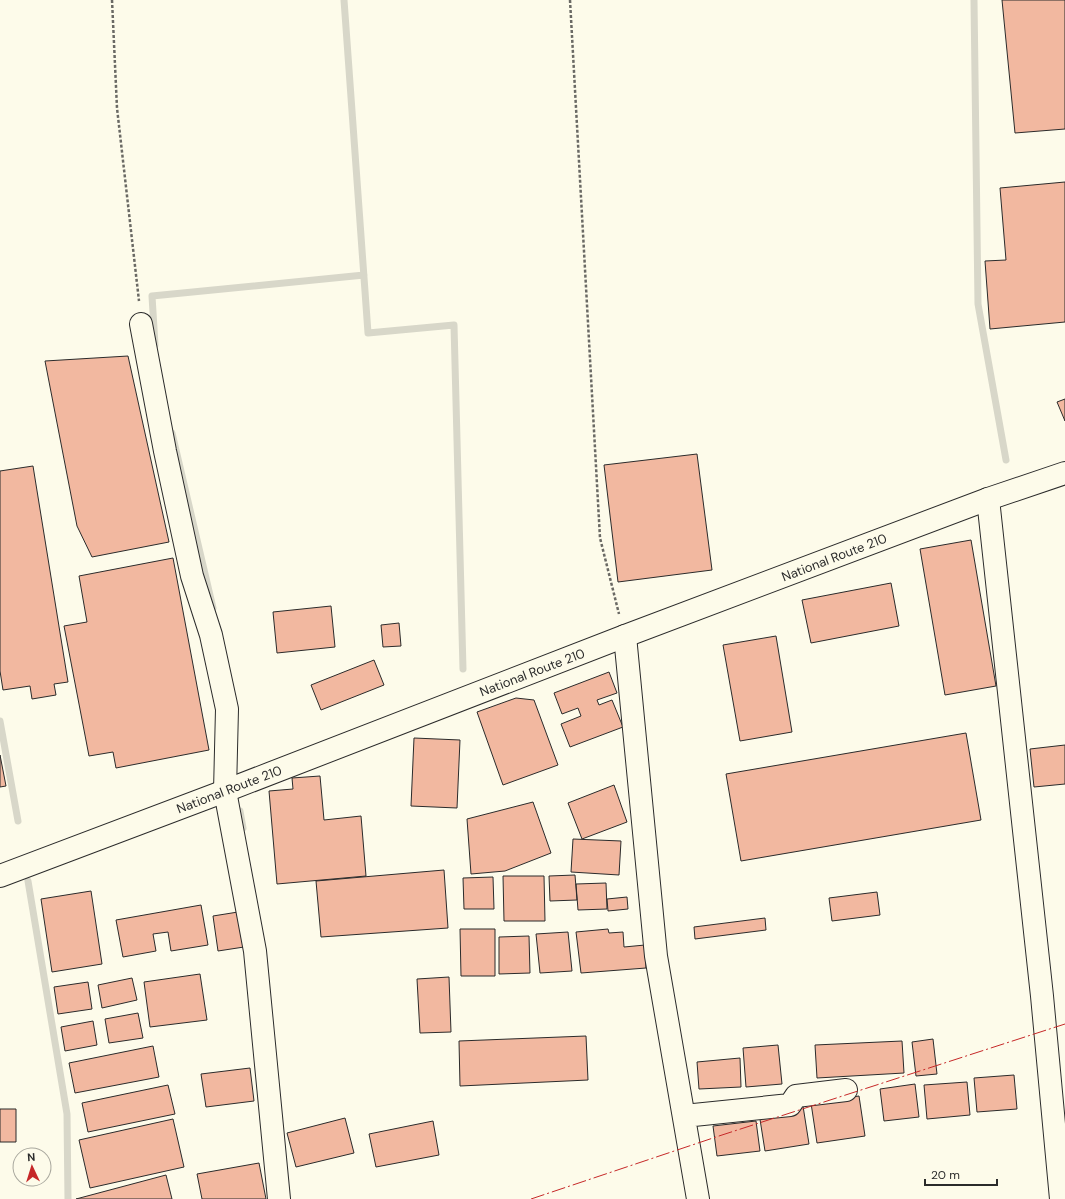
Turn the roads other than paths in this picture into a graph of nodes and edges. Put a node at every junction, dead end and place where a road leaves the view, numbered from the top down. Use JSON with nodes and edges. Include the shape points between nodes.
{"nodes":[{"id":1,"x":141,"y":324,"type":"road end"},
{"id":2,"x":1065,"y":473,"type":"edge"},
{"id":3,"x":988,"y":499,"type":"junction"},
{"id":4,"x":625,"y":636,"type":"junction"},
{"id":5,"x":225,"y":791,"type":"junction"},
{"id":6,"x":0,"y":876,"type":"edge"},
{"id":7,"x":846,"y":1090,"type":"dead end"},
{"id":8,"x":684,"y":1116,"type":"junction"},
{"id":9,"x":279,"y":1199,"type":"edge"},
{"id":10,"x":698,"y":1199,"type":"edge"},
{"id":11,"x":1061,"y":1199,"type":"edge"}],
"edges":[{"from":1,"to":5,"type":"main road","via":[[192,576],[211,635],[227,709]]},
{"from":2,"to":3,"type":"main road","name":"National Route 210"},
{"from":3,"to":4,"type":"main road","name":"National Route 210"},
{"from":3,"to":11,"type":"main road","via":[[1042,996]]},
{"from":4,"to":5,"type":"main road","name":"National Route 210"},
{"from":4,"to":8,"type":"main road","via":[[656,956]]},
{"from":5,"to":6,"type":"main road","name":"National Route 210"},
{"from":5,"to":9,"type":"main road","via":[[254,950]]},
{"from":7,"to":8,"type":"main road","via":[[796,1096],[790,1105]]},
{"from":8,"to":10,"type":"main road"}]}
